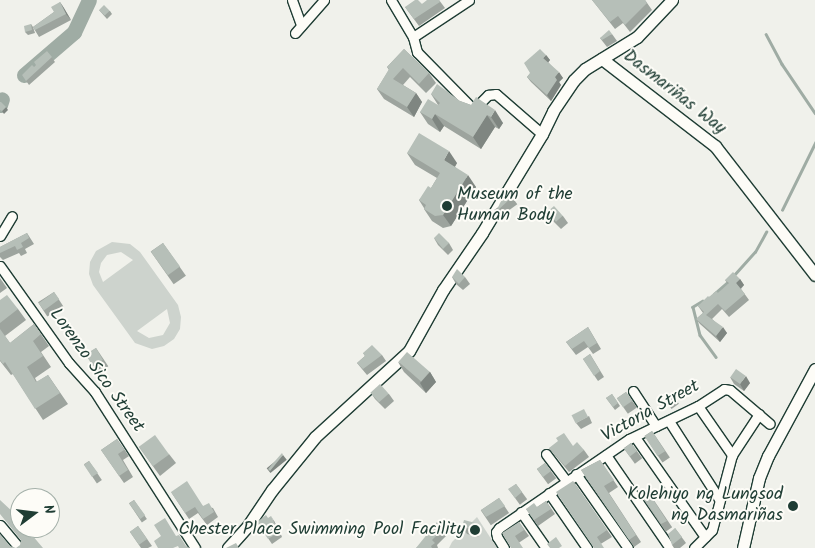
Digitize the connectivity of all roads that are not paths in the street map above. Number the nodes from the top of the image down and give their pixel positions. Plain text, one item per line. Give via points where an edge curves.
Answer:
1 (292, 0) edge
2 (324, 0) edge
3 (391, 0) edge
4 (469, 0) edge
5 (672, 0) edge
6 (301, 25) junction
7 (295, 33) dead end
8 (413, 36) junction
9 (602, 59) junction
10 (542, 134) junction
11 (12, 216) dead end
12 (0, 236) edge
13 (0, 266) edge
14 (815, 275) edge
15 (815, 369) edge
16 (633, 390) dead end
17 (698, 406) junction
18 (758, 414) junction
19 (669, 421) junction
20 (770, 424) dead end
21 (656, 426) junction
22 (636, 437) junction
23 (546, 454) dead end
24 (606, 455) junction
25 (732, 455) junction
26 (576, 474) junction
27 (566, 481) junction
28 (549, 493) junction
29 (719, 499) junction
30 (521, 512) junction
31 (0, 525) edge
32 (705, 537) junction
33 (19, 548) edge
34 (195, 548) edge
35 (228, 548) edge
36 (504, 548) edge
37 (546, 548) edge
38 (587, 548) edge
39 (628, 548) edge
40 (670, 548) edge
41 (694, 548) edge
42 (743, 548) edge

1 - 6 street
2 - 6 street
3 - 8 street
4 - 8 street
5 - 9 street via 637,37
6 - 7 street
8 - 10 street via 417,52 471,107 477,106 488,95 496,94
9 - 10 street via 574,80
9 - 14 street, Dasmariñas Way via 715,146
10 - 35 street via 443,290 409,351 315,437
11 - 12 street
13 - 34 street, Lorenzo Sico Street via 69,362 95,392
15 - 42 street via 759,478
16 - 21 street
17 - 18 street, Victoria Street via 724,389 730,390
17 - 19 street, Victoria Street
17 - 25 street
18 - 20 street, Victoria Street
18 - 25 street
19 - 21 street, Victoria Street
19 - 29 street
21 - 22 street, Victoria Street
22 - 24 street, Victoria Street
22 - 32 street
23 - 27 street
24 - 26 street, Victoria Street
24 - 40 street
25 - 29 street
26 - 27 street, Victoria Street
26 - 39 street
27 - 28 street, Victoria Street
28 - 30 street, Victoria Street
28 - 38 street
29 - 32 street via 712,530
30 - 36 street, Victoria Street via 496,532
30 - 37 street
31 - 33 street
32 - 41 street

